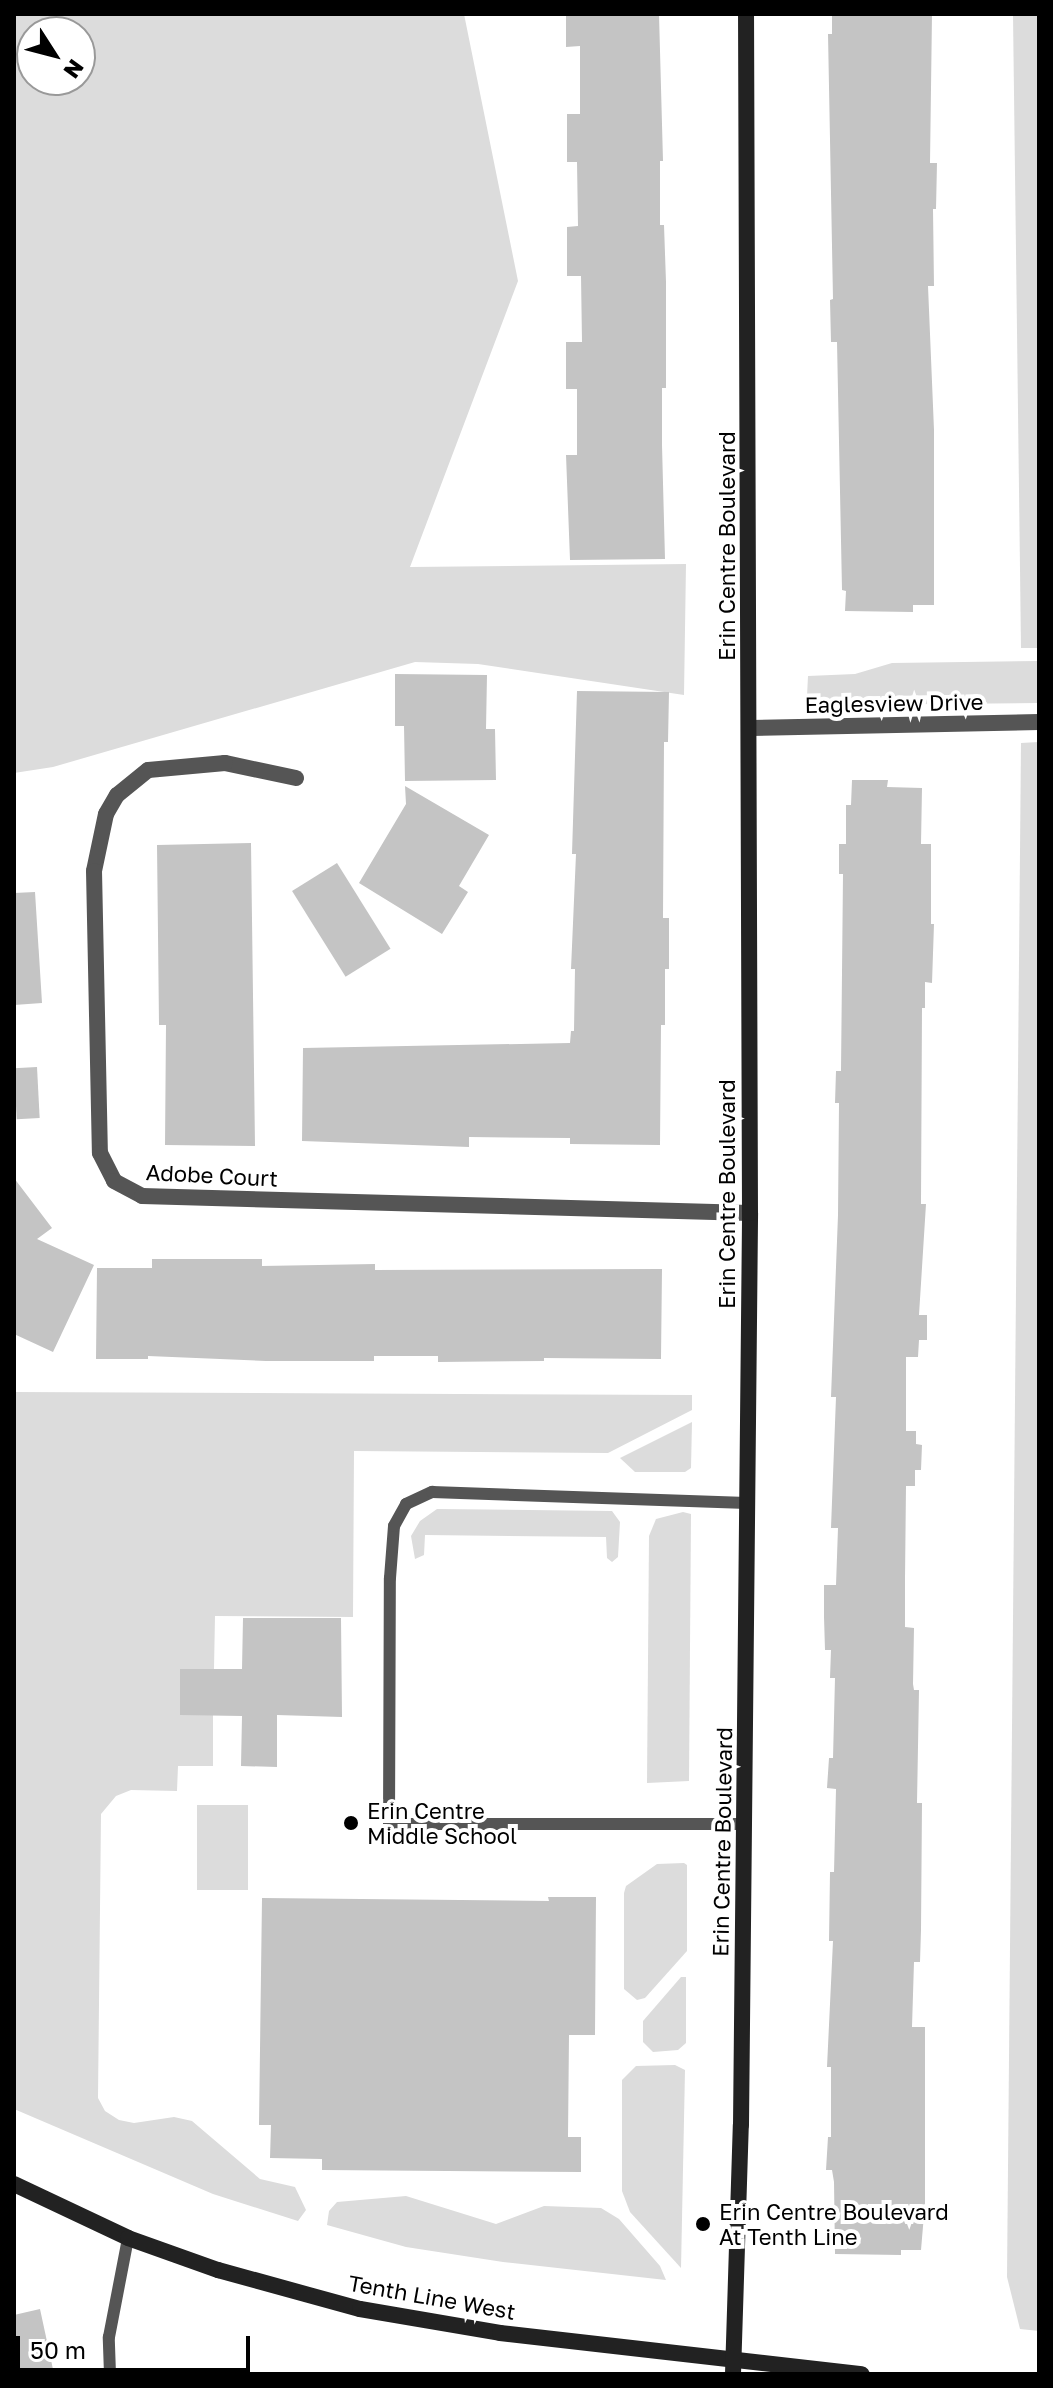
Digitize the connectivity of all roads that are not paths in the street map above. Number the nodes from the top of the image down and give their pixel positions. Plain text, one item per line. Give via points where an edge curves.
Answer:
1 (746, 14) edge
2 (1039, 722) edge
3 (751, 728) junction
4 (296, 778) dead end
5 (750, 1213) junction
6 (747, 1503) junction
7 (744, 1824) junction
8 (14, 2184) edge
9 (128, 2238) junction
10 (733, 2367) edge
11 (110, 2374) edge
12 (862, 2374) edge

1 - 3 street, Erin Centre Boulevard
2 - 3 street, Eaglesview Drive
3 - 5 street, Erin Centre Boulevard
4 - 5 street, Adobe Court via 225,763 148,770 117,795 106,814 94,871 100,1153 114,1181 142,1196
5 - 6 street, Erin Centre Boulevard
6 - 7 street, Erin Centre Boulevard
6 - 7 lane via 432,1492 406,1504 394,1526 390,1578 389,1824
7 - 10 street, Erin Centre Boulevard
8 - 9 street, Tenth Line West
9 - 10 street, Tenth Line West via 218,2270 360,2309
9 - 11 lane via 109,2337
10 - 12 street, Tenth Line West

